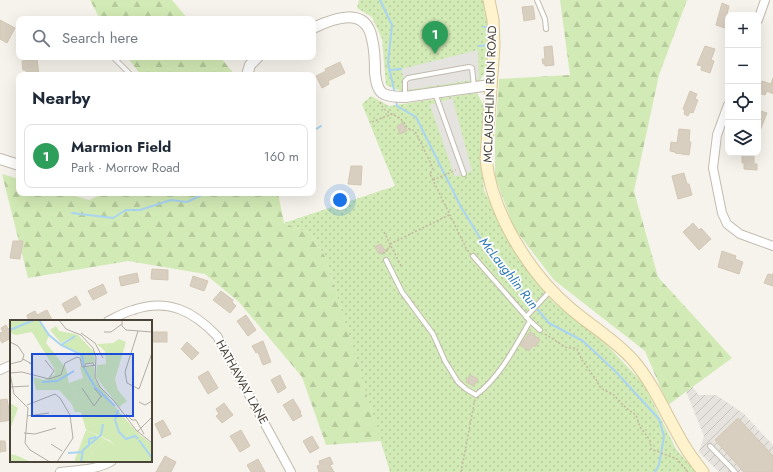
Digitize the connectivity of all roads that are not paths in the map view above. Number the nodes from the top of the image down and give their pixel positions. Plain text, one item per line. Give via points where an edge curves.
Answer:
1 (489, 0) edge
2 (537, 0) edge
3 (765, 0) edge
4 (761, 12) edge
5 (316, 27) edge
6 (546, 29) dead end
7 (116, 60) edge
8 (255, 60) edge
9 (128, 72) edge
10 (248, 72) edge
11 (490, 85) junction
12 (474, 87) junction
13 (435, 93) junction
14 (403, 97) junction
15 (725, 113) edge
16 (0, 159) edge
17 (16, 164) edge
18 (464, 174) dead end
19 (773, 246) edge
20 (473, 256) road end
21 (386, 260) dead end
22 (551, 290) junction
23 (526, 317) junction
24 (110, 320) edge
25 (530, 321) junction
26 (540, 330) road end
27 (10, 365) edge
28 (0, 370) edge
29 (710, 446) dead end
30 (110, 462) edge
31 (60, 472) edge
32 (291, 472) edge
33 (703, 472) edge
34 (735, 472) edge

1 - 11 main road, MCLAUGHLIN RUN ROAD via 494,34
2 - 6 lane via 545,19
3 - 4 street
5 - 14 street via 344,17 363,21 373,40 378,88 386,95
7 - 9 lane
8 - 10 street
11 - 12 street
11 - 22 main road, MCLAUGHLIN RUN ROAD via 486,158 492,191 510,232
12 - 13 street
12 - 14 lane via 472,68 469,67 408,78 405,81
13 - 14 street
13 - 18 lane
15 - 19 street via 717,135 713,168 722,213 727,224 740,234
16 - 17 street
20 - 23 lane
21 - 25 lane via 402,292 433,334 444,361 458,382 476,395 486,388 507,360
22 - 23 lane
22 - 33 main road, MCLAUGHLIN RUN ROAD via 633,360 652,386 688,451
23 - 25 lane
24 - 32 street, HATHAWAY LANE via 132,310 154,305 179,309 206,324 217,336
25 - 26 lane
27 - 28 street
29 - 34 lane
30 - 31 street via 86,470

